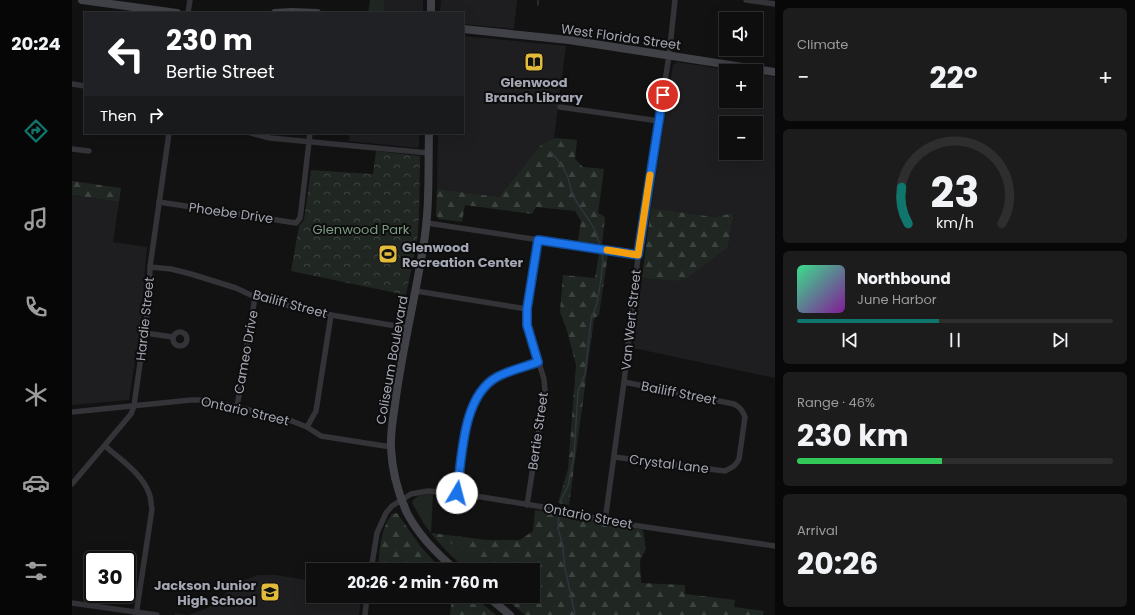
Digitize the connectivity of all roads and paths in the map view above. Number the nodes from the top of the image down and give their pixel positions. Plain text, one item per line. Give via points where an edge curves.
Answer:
1 (82, 0) edge
2 (190, 0) edge
3 (431, 0) edge
4 (676, 0) edge
5 (746, 0) edge
6 (775, 4) edge
7 (170, 12) edge
8 (188, 12) edge
9 (431, 12) edge
10 (464, 29) edge
11 (669, 56) junction
12 (775, 72) edge
13 (72, 84) edge
14 (84, 86) edge
15 (560, 107) dead end
16 (659, 121) junction
17 (169, 134) edge
18 (255, 134) edge
19 (310, 134) edge
20 (429, 134) edge
21 (309, 141) junction
22 (72, 149) edge
23 (89, 151) dead end
24 (429, 153) junction
25 (159, 202) junction
26 (427, 222) junction
27 (538, 240) junction
28 (638, 255) junction
29 (150, 267) junction
30 (416, 291) junction
31 (255, 297) junction
32 (527, 309) junction
33 (331, 315) junction
34 (408, 328) junction
35 (145, 333) junction
36 (173, 337) dead end
37 (538, 362) junction
38 (624, 382) junction
39 (134, 406) junction
40 (237, 407) junction
41 (72, 412) edge
42 (306, 427) junction
43 (105, 446) junction
44 (391, 447) junction
45 (614, 457) junction
46 (725, 471) joint
47 (72, 484) edge
48 (457, 493) junction
49 (402, 500) junction
50 (527, 505) junction
51 (604, 521) junction
52 (775, 546) edge
53 (372, 563) edge
54 (448, 563) edge
55 (72, 603) edge
56 (366, 603) edge
57 (495, 603) edge
58 (136, 613) edge
59 (157, 615) edge
60 (365, 615) edge
61 (510, 615) edge

1 - 7 main road
2 - 8 street
3 - 9 main road
4 - 11 street, Van Wert Street
5 - 6 street
10 - 11 main road, West Florida Street via 569,40
11 - 12 main road, West Florida Street
11 - 16 street, Van Wert Street
13 - 14 street
15 - 16 street
16 - 28 street, Van Wert Street
17 - 25 street, Hardie Street
18 - 21 street via 270,138
19 - 21 street
20 - 24 main road, Coliseum Boulevard
21 - 24 street
21 - 25 street, Phoebe Drive via 300,218 296,223
22 - 23 street
24 - 26 main road, Coliseum Boulevard
25 - 29 street, Hardie Street
26 - 27 street
26 - 30 main road, Coliseum Boulevard
27 - 28 street
27 - 32 street, Bertie Street
28 - 38 street, Van Wert Street
29 - 31 street, Bailiff Street via 191,274 236,288
29 - 35 street, Hardie Street
30 - 32 street
30 - 34 main road, Coliseum Boulevard
31 - 33 street, Bailiff Street
31 - 40 street, Cameo Drive
32 - 37 street, Bertie Street via 527,325
33 - 34 street, Bailiff Street
33 - 42 street via 316,411
34 - 44 main road, Coliseum Boulevard via 398,378
35 - 36 street
35 - 39 street, Hardie Street
37 - 48 street via 497,377 487,384 472,406 467,422
37 - 50 street, Bertie Street via 545,391
38 - 45 street, Van Wert Street
38 - 46 street, Bailiff Street via 734,404 741,409 745,417 739,459 732,468
39 - 40 street, Ontario Street via 191,400
39 - 41 street, Ontario Street
39 - 43 street, Hardie Street via 131,414
40 - 42 street, Ontario Street
42 - 44 street, Ontario Street via 321,436
43 - 47 street, Hardie Street
43 - 58 street via 134,472 150,495 152,509
44 - 49 main road, Coliseum Boulevard via 395,477
45 - 46 street, Crystal Lane
45 - 51 street, Van Wert Street
48 - 49 street, Ontario Street via 428,490 412,494
48 - 50 street, Ontario Street
49 - 53 street, Ontario Street via 392,506 379,526
49 - 54 main road, Coliseum Boulevard via 425,540
50 - 51 street, Ontario Street via 574,512
51 - 52 street, Ontario Street
55 - 58 street
56 - 60 street
57 - 61 main road
58 - 59 street

